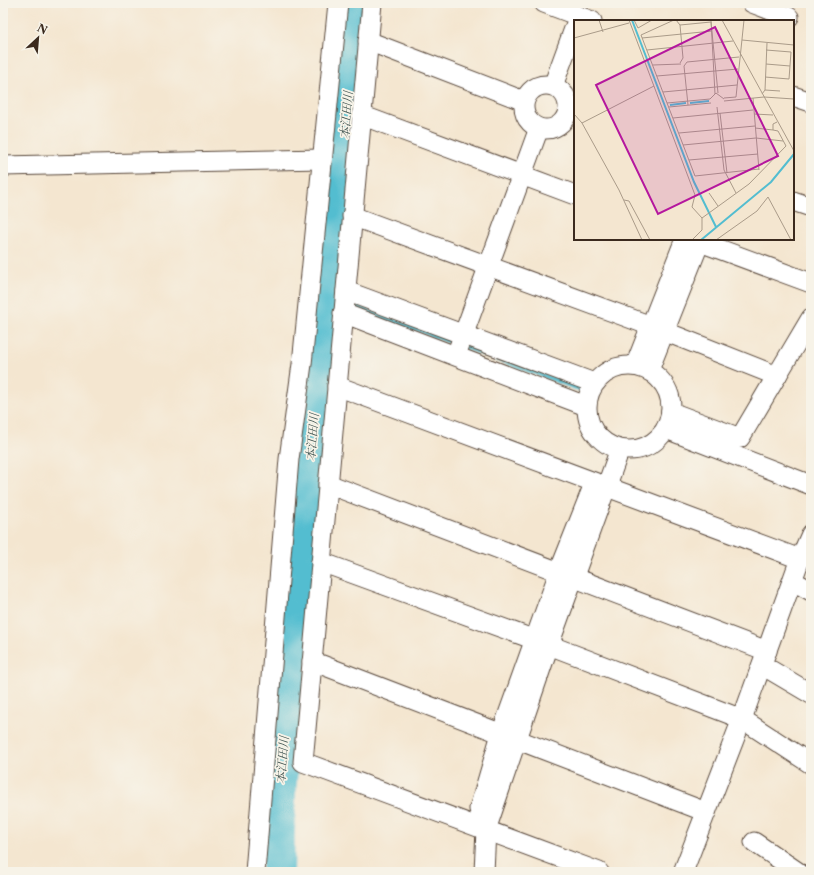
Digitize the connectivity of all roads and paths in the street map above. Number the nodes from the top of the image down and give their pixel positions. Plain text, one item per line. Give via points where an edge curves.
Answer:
1 (338, 3) edge
2 (372, 3) edge
3 (544, 3) edge
4 (752, 3) edge
5 (784, 13) edge
6 (581, 17) edge
7 (574, 34) edge
8 (368, 41) junction
9 (553, 86) junction
10 (794, 96) edge
11 (524, 101) junction
12 (811, 102) edge
13 (361, 115) junction
14 (571, 117) edge
15 (539, 128) junction
16 (322, 159) junction
17 (3, 166) edge
18 (522, 175) junction
19 (574, 195) edge
20 (794, 201) edge
21 (811, 208) edge
22 (352, 216) junction
23 (694, 240) edge
24 (488, 266) junction
25 (811, 283) edge
26 (346, 291) junction
27 (344, 313) junction
28 (811, 318) edge
29 (658, 329) junction
30 (459, 345) junction
31 (642, 368) junction
32 (777, 376) junction
33 (594, 383) junction
34 (337, 386) junction
35 (586, 406) junction
36 (669, 420) junction
37 (614, 447) junction
38 (328, 484) junction
39 (600, 484) junction
40 (811, 485) edge
41 (811, 534) edge
42 (800, 559) junction
43 (321, 562) junction
44 (566, 575) junction
45 (792, 581) junction
46 (811, 591) edge
47 (542, 643) junction
48 (765, 658) junction
49 (312, 661) junction
50 (811, 694) edge
51 (742, 719) junction
52 (509, 737) junction
53 (811, 764) edge
54 (706, 812) junction
55 (486, 830) junction
56 (754, 842) dead end
57 (254, 872) edge
58 (484, 872) edge
59 (599, 872) edge
60 (682, 872) edge
61 (798, 872) edge

1 - 16 street
2 - 8 street
3 - 6 street
4 - 5 street
7 - 9 street
8 - 11 street
8 - 13 street
9 - 11 street via 532,89
9 - 14 street via 563,92
10 - 12 street
11 - 15 street via 524,114 532,125
13 - 18 street
13 - 22 street
14 - 15 street via 552,129
15 - 18 street
16 - 17 street
16 - 57 street via 302,364 289,459
18 - 19 street
18 - 24 street
20 - 21 street
22 - 24 street
22 - 26 street
23 - 25 street
23 - 29 street
24 - 29 street
24 - 30 street
26 - 27 street
26 - 30 street
27 - 30 street
27 - 34 street
28 - 32 street
29 - 31 street
29 - 32 street
30 - 33 street
30 - 35 street
31 - 33 street via 623,366 612,369
31 - 36 street via 659,378 667,388 671,400
32 - 36 street via 740,438
33 - 35 street
34 - 38 street
34 - 39 street
35 - 37 street via 592,428 599,438
36 - 37 street via 657,440 646,447 633,450
36 - 40 street
37 - 39 street
38 - 43 street
38 - 44 street
39 - 42 street
39 - 44 street
41 - 42 street
42 - 45 street
43 - 47 street
43 - 49 street
44 - 47 street
44 - 48 street
45 - 46 street
45 - 48 street
47 - 51 street
47 - 52 street
48 - 50 street
48 - 51 street
49 - 52 street
49 - 55 street via 303,762
51 - 53 street
51 - 54 street
52 - 54 street
52 - 55 street via 479,809
54 - 60 street
55 - 58 street
55 - 59 street
56 - 61 street

